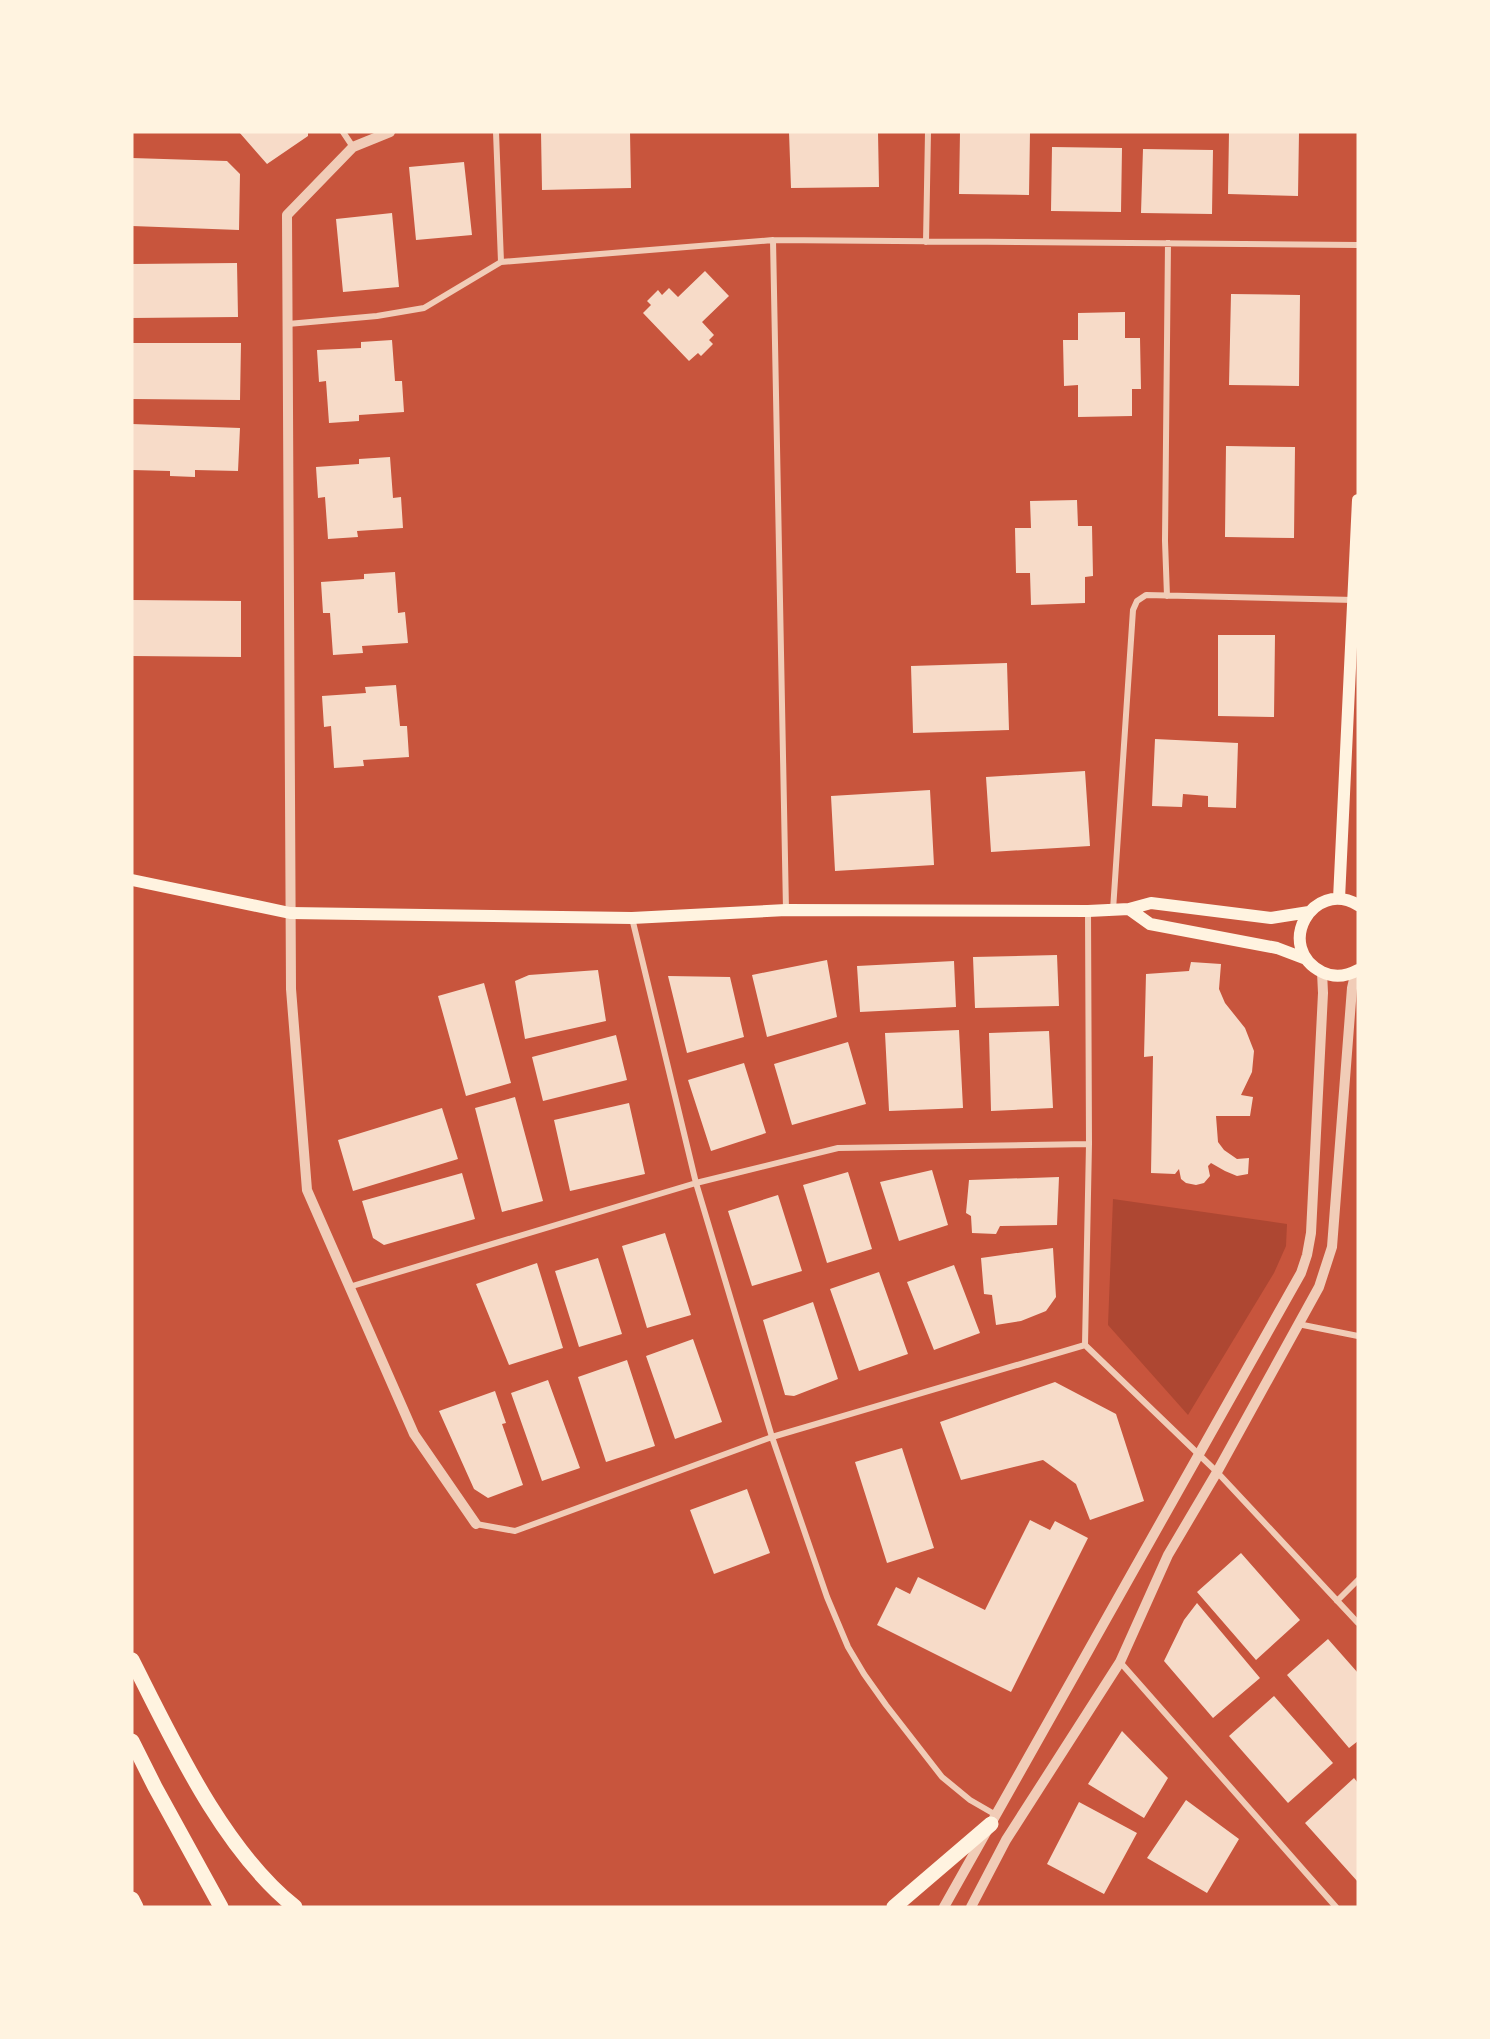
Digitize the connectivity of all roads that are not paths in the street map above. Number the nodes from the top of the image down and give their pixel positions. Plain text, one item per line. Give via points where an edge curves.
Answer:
1 (343, 132) edge
2 (390, 132) edge
3 (496, 132) edge
4 (928, 132) edge
5 (353, 147) junction
6 (773, 240) junction
7 (926, 242) junction
8 (1168, 243) junction
9 (1358, 245) edge
10 (501, 261) junction
11 (288, 324) junction
12 (1358, 500) edge
13 (1167, 596) junction
14 (1354, 600) junction
15 (132, 880) edge
16 (1339, 899) junction
17 (1358, 905) edge
18 (1129, 909) junction
19 (786, 910) junction
20 (1088, 911) junction
21 (1113, 911) junction
22 (1309, 912) junction
23 (290, 913) junction
24 (632, 918) junction
25 (1306, 959) junction
26 (1357, 971) edge
27 (1322, 972) junction
28 (1089, 1144) junction
29 (696, 1183) junction
30 (350, 1287) junction
31 (1298, 1324) junction
32 (1358, 1336) edge
33 (1084, 1345) junction
34 (772, 1437) junction
35 (1198, 1455) junction
36 (1217, 1472) junction
37 (476, 1524) joint
38 (1358, 1580) edge
39 (1337, 1600) junction
40 (1358, 1623) edge
41 (132, 1660) edge
42 (1120, 1662) junction
43 (132, 1741) edge
44 (994, 1819) junction
45 (132, 1899) edge
46 (136, 1907) edge
47 (221, 1907) edge
48 (295, 1907) edge
49 (894, 1907) edge
50 (944, 1907) edge
51 (970, 1907) edge
52 (1336, 1907) edge

1 - 5 street
2 - 5 street
3 - 10 street
4 - 7 street
5 - 11 street via 287,215
6 - 7 street
6 - 10 street
6 - 19 street
7 - 8 street
8 - 9 street
8 - 13 street
10 - 11 street via 424,308
11 - 23 street
12 - 14 main road
13 - 14 street
13 - 21 street via 1146,595 1133,610
14 - 16 main road
15 - 23 main road
16 - 17 main road
16 - 22 main road via 1319,904
18 - 21 main road
18 - 22 main road via 1151,903 1271,918
18 - 25 main road via 1150,924 1277,948
19 - 20 main road
19 - 24 main road
20 - 21 main road
20 - 28 street
22 - 25 main road via 1299,935
23 - 24 main road
23 - 30 street via 291,989 307,1190
24 - 29 street
25 - 27 main road
26 - 27 main road via 1338,976
26 - 31 street via 1351,1000 1332,1247 1319,1287
27 - 35 street via 1313,1199 1307,1255
28 - 29 street via 838,1148
28 - 33 street
29 - 30 street
29 - 34 street
30 - 37 street via 414,1434
31 - 32 street
31 - 36 street
33 - 34 street
33 - 35 street
34 - 37 street via 515,1531
34 - 44 street via 848,1647 886,1705 942,1777
35 - 36 street
35 - 44 street
36 - 39 street
36 - 42 street via 1168,1555
38 - 39 street
39 - 40 street
41 - 48 highway via 211,1806 250,1862
42 - 51 street via 1006,1840
42 - 52 street
43 - 47 highway
44 - 49 highway
44 - 50 street
45 - 46 highway

